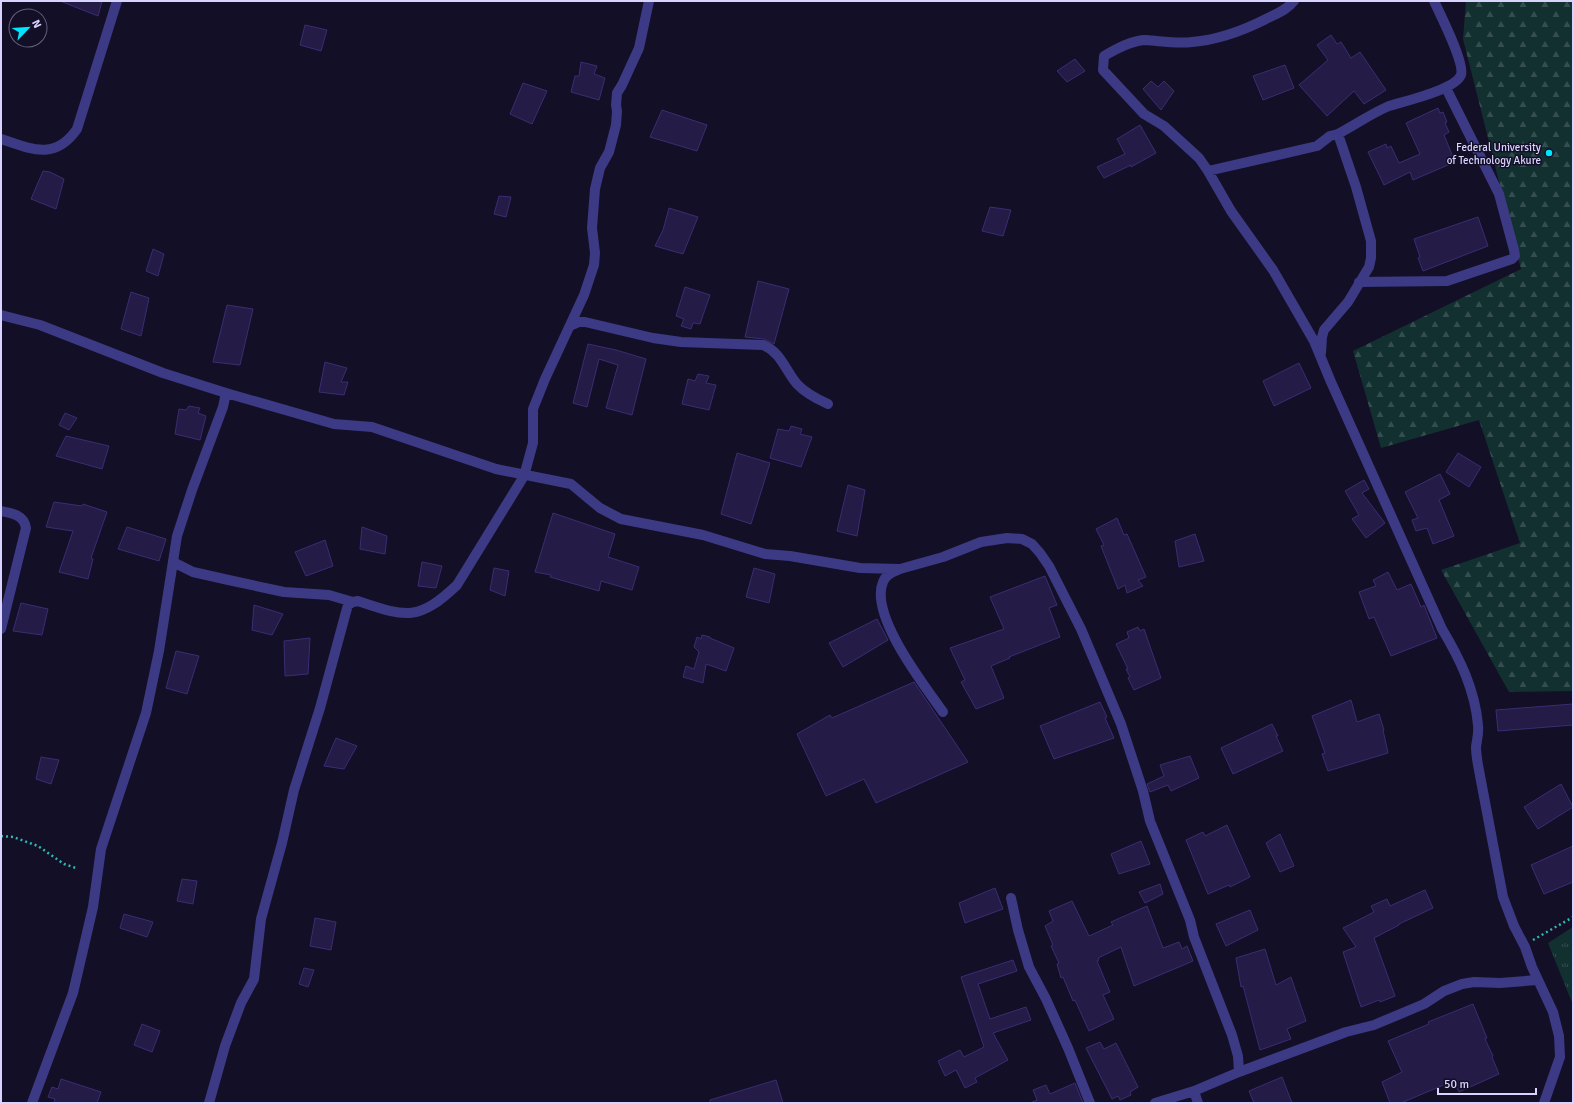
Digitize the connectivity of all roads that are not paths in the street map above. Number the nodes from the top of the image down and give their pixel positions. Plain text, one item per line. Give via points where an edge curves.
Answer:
1 (117, 1) edge
2 (649, 1) edge
3 (1294, 1) edge
4 (1434, 1) edge
5 (1446, 88) junction
6 (1338, 134) junction
7 (1, 139) edge
8 (1208, 171) junction
9 (1359, 282) junction
10 (1, 315) edge
11 (570, 326) junction
12 (1321, 358) junction
13 (226, 393) junction
14 (828, 404) dead end
15 (524, 476) junction
16 (1, 511) edge
17 (173, 562) junction
18 (900, 568) junction
19 (353, 602) junction
20 (1, 629) edge
21 (943, 712) dead end
22 (1011, 898) dead end
23 (1538, 980) junction
24 (1239, 1072) junction
25 (1194, 1091) junction
26 (32, 1103) edge
27 (209, 1103) edge
28 (1090, 1103) edge
29 (1155, 1103) edge
30 (1198, 1103) edge
31 (1544, 1103) edge

1 - 7 street via 77,129 71,138 56,147 40,151
2 - 11 street via 639,48 617,93 616,125 595,189 592,228 594,265
3 - 8 street via 1289,8 1257,24 1217,38 1191,42 1144,40 1116,49 1104,56 1103,70 1144,114 1164,126 1199,158
4 - 5 street via 1461,63 1461,74
5 - 6 street via 1389,107
5 - 9 street via 1499,194 1515,256 1447,281
6 - 8 street via 1330,136 1316,146
6 - 9 street via 1371,241 1369,267
8 - 12 street via 1231,211 1273,270
9 - 12 street via 1348,302 1324,330 1320,346
10 - 13 street via 40,325
11 - 14 street via 585,322 681,342 770,348 779,356 798,386
11 - 15 street via 532,409 533,443
12 - 23 street via 1442,629 1467,678 1479,727 1476,748 1478,765 1503,897
13 - 15 street via 334,424 372,427
13 - 17 street via 176,536
15 - 18 street via 571,484 600,508 621,519 703,535 765,554 860,568
15 - 19 street via 457,585 442,599 421,612 408,614 391,612 358,601
16 - 20 street via 22,518 26,528
17 - 19 street via 193,572 233,581 284,592 329,595
17 - 26 street via 146,713 101,849 93,907 73,993
18 - 21 street via 883,581 880,595 882,607 908,663
18 - 24 street via 942,557 982,542 1008,538 1022,539 1032,544 1049,566 1080,629 1121,724 1150,821 1232,1035
19 - 27 street via 348,605 330,675 294,790 261,919 254,979 241,1003 225,1046
22 - 28 street via 1029,967 1068,1048
23 - 24 street via 1462,984 1444,991 1424,1004 1374,1025 1346,1032
23 - 31 street via 1553,1012 1560,1043 1560,1057
24 - 25 street
25 - 29 street
25 - 30 street

